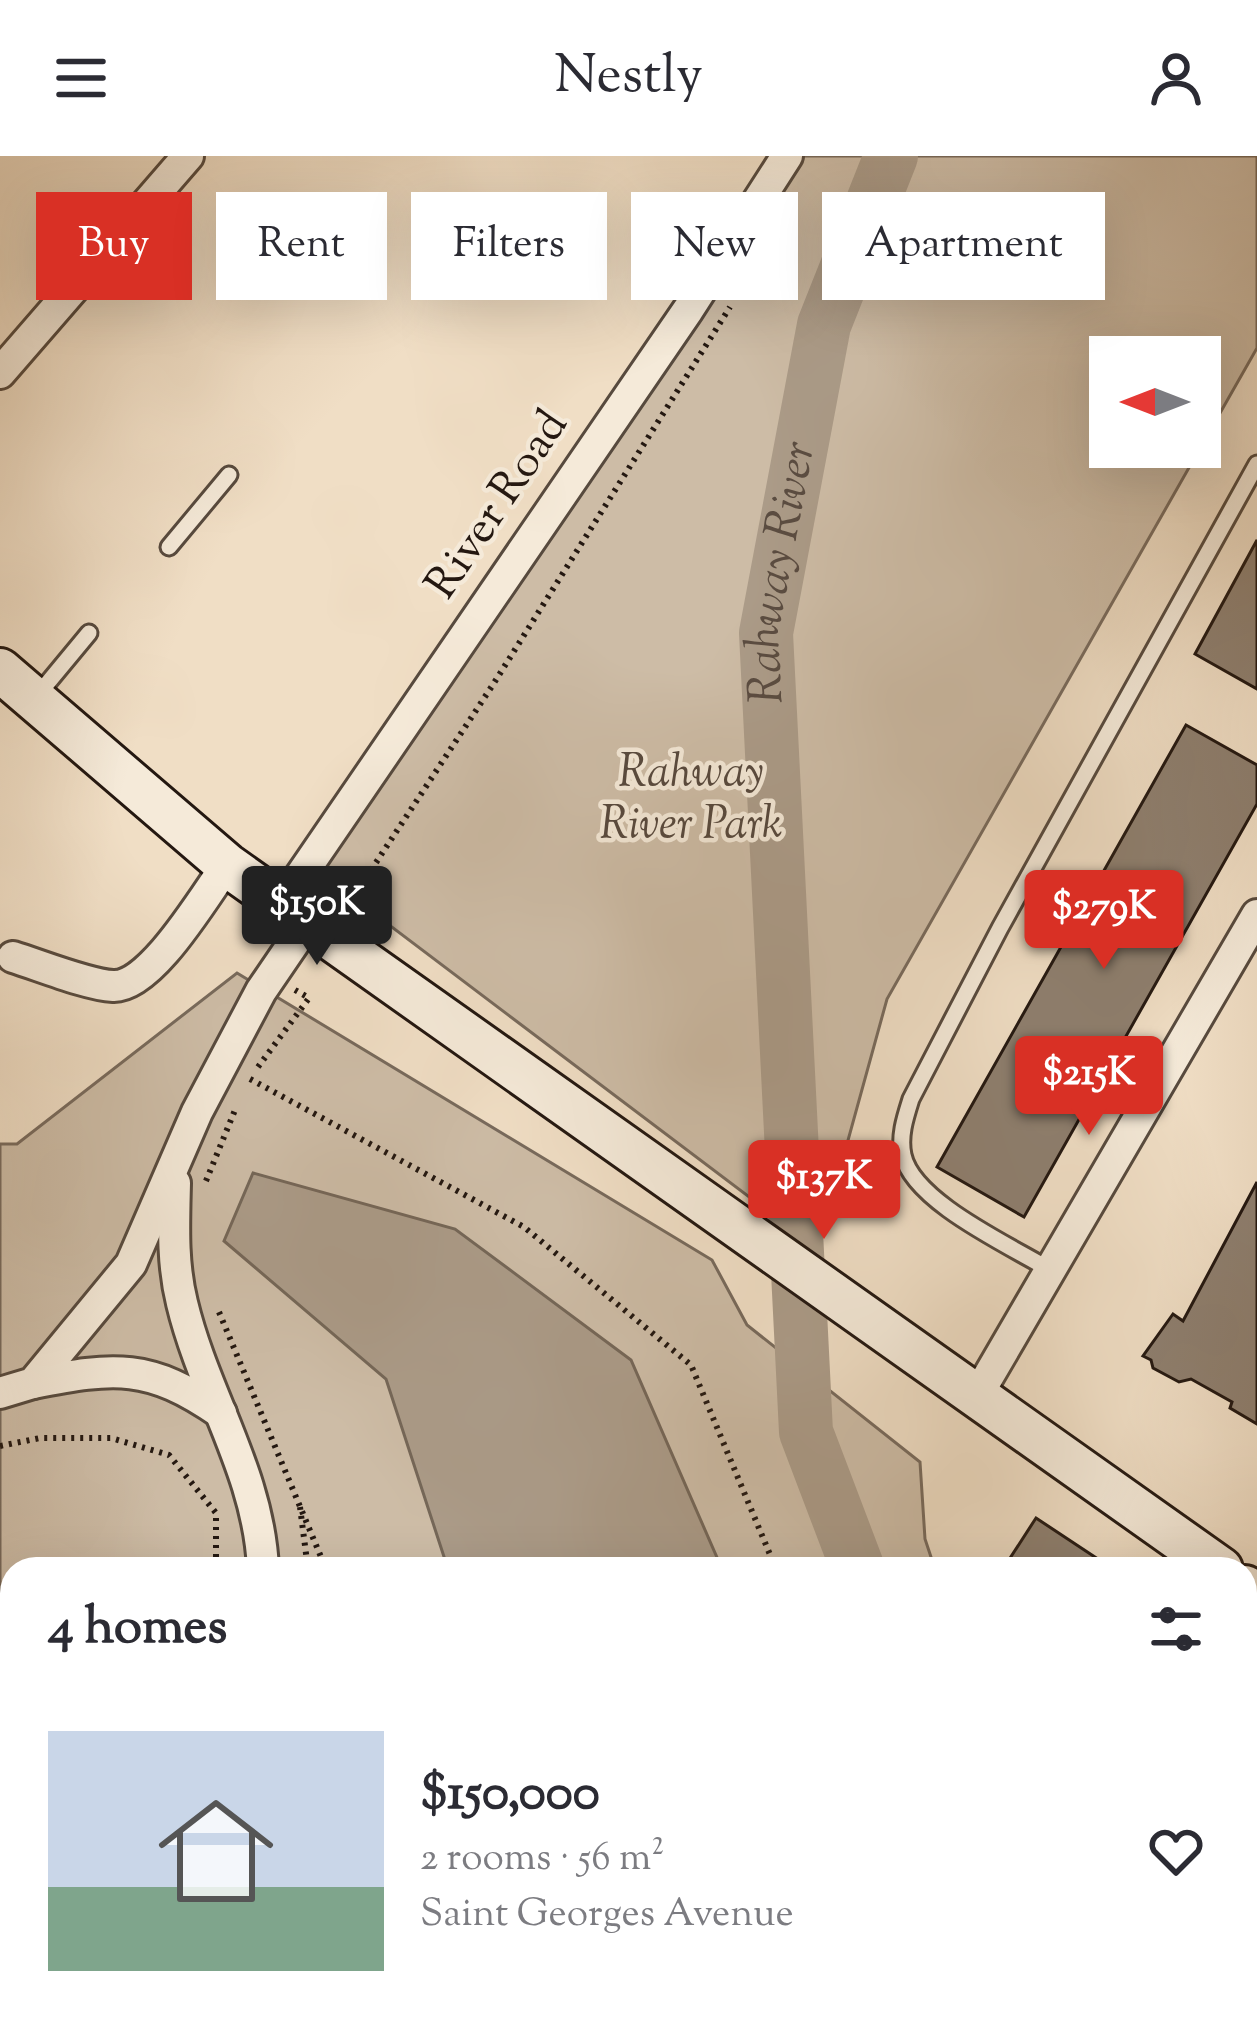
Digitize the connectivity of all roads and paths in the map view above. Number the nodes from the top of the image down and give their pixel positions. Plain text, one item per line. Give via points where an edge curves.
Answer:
1 (188, 156) edge
2 (788, 156) edge
3 (729, 307) dead end
4 (0, 373) edge
5 (1257, 464) edge
6 (229, 475) dead end
7 (169, 547) dead end
8 (89, 634) dead end
9 (0, 670) edge
10 (34, 699) junction
11 (226, 865) junction
12 (350, 896) dead end
13 (295, 913) junction
14 (1257, 916) edge
15 (13, 957) dead end
16 (272, 975) junction
17 (240, 1100) dead end
18 (175, 1171) junction
19 (203, 1189) dead end
20 (1050, 1270) junction
21 (218, 1311) dead end
22 (33, 1383) junction
23 (0, 1393) edge
24 (978, 1394) junction
25 (221, 1413) junction
26 (0, 1447) edge
27 (298, 1496) junction
28 (216, 1557) edge
29 (262, 1557) edge
30 (306, 1557) edge
31 (321, 1557) edge
32 (771, 1557) edge
33 (1204, 1557) edge

1 - 4 street
2 - 13 street, River Road
3 - 12 path
5 - 20 lane via 1000,928 902,1127 902,1153 920,1185
6 - 7 lane
8 - 10 lane
9 - 10 main road
10 - 11 main road
11 - 13 main road
11 - 15 street via 136,981 114,987
13 - 16 street, River Road
13 - 24 main road
14 - 20 street
16 - 18 street, River Road via 197,1112
16 - 32 path via 309,998 250,1079 524,1227 691,1365
17 - 19 path
18 - 22 street via 131,1264
18 - 25 street via 178,1285
20 - 24 street
21 - 27 path
22 - 23 street
22 - 25 street via 100,1370 139,1373
24 - 33 main road
25 - 29 street via 245,1471
26 - 28 path via 111,1438 169,1455 216,1513
27 - 30 path
27 - 31 path

